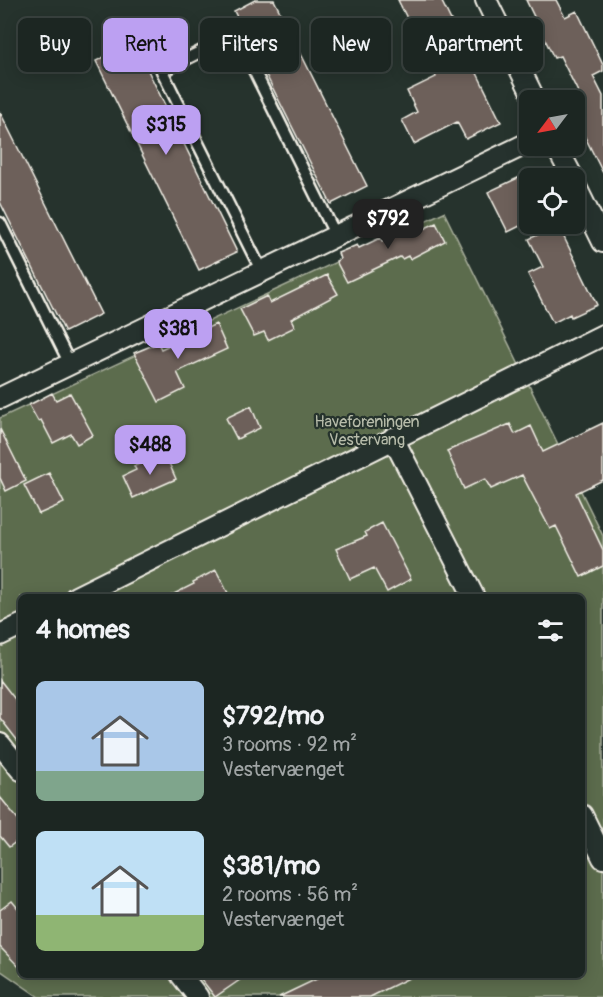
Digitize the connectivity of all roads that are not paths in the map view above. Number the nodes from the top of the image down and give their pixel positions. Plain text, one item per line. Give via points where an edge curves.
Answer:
1 (486, 0) edge
2 (530, 90) edge
3 (519, 147) edge
4 (585, 203) edge
5 (0, 223) edge
6 (336, 236) junction
7 (603, 240) edge
8 (262, 272) junction
9 (603, 334) edge
10 (70, 364) junction
11 (0, 398) edge
12 (393, 438) junction
13 (82, 594) edge
14 (472, 594) edge
15 (18, 626) edge
16 (0, 635) edge
17 (0, 744) edge
18 (18, 766) edge
19 (585, 821) edge
20 (603, 858) edge
21 (183, 978) edge
22 (198, 997) edge

1 - 2 street
3 - 6 street
4 - 7 street
5 - 10 lane
6 - 8 street
6 - 8 lane via 236,34 162,71
8 - 10 street
9 - 12 street
10 - 11 street
12 - 13 street
12 - 14 street
15 - 16 street
17 - 18 street
19 - 20 street
21 - 22 street

